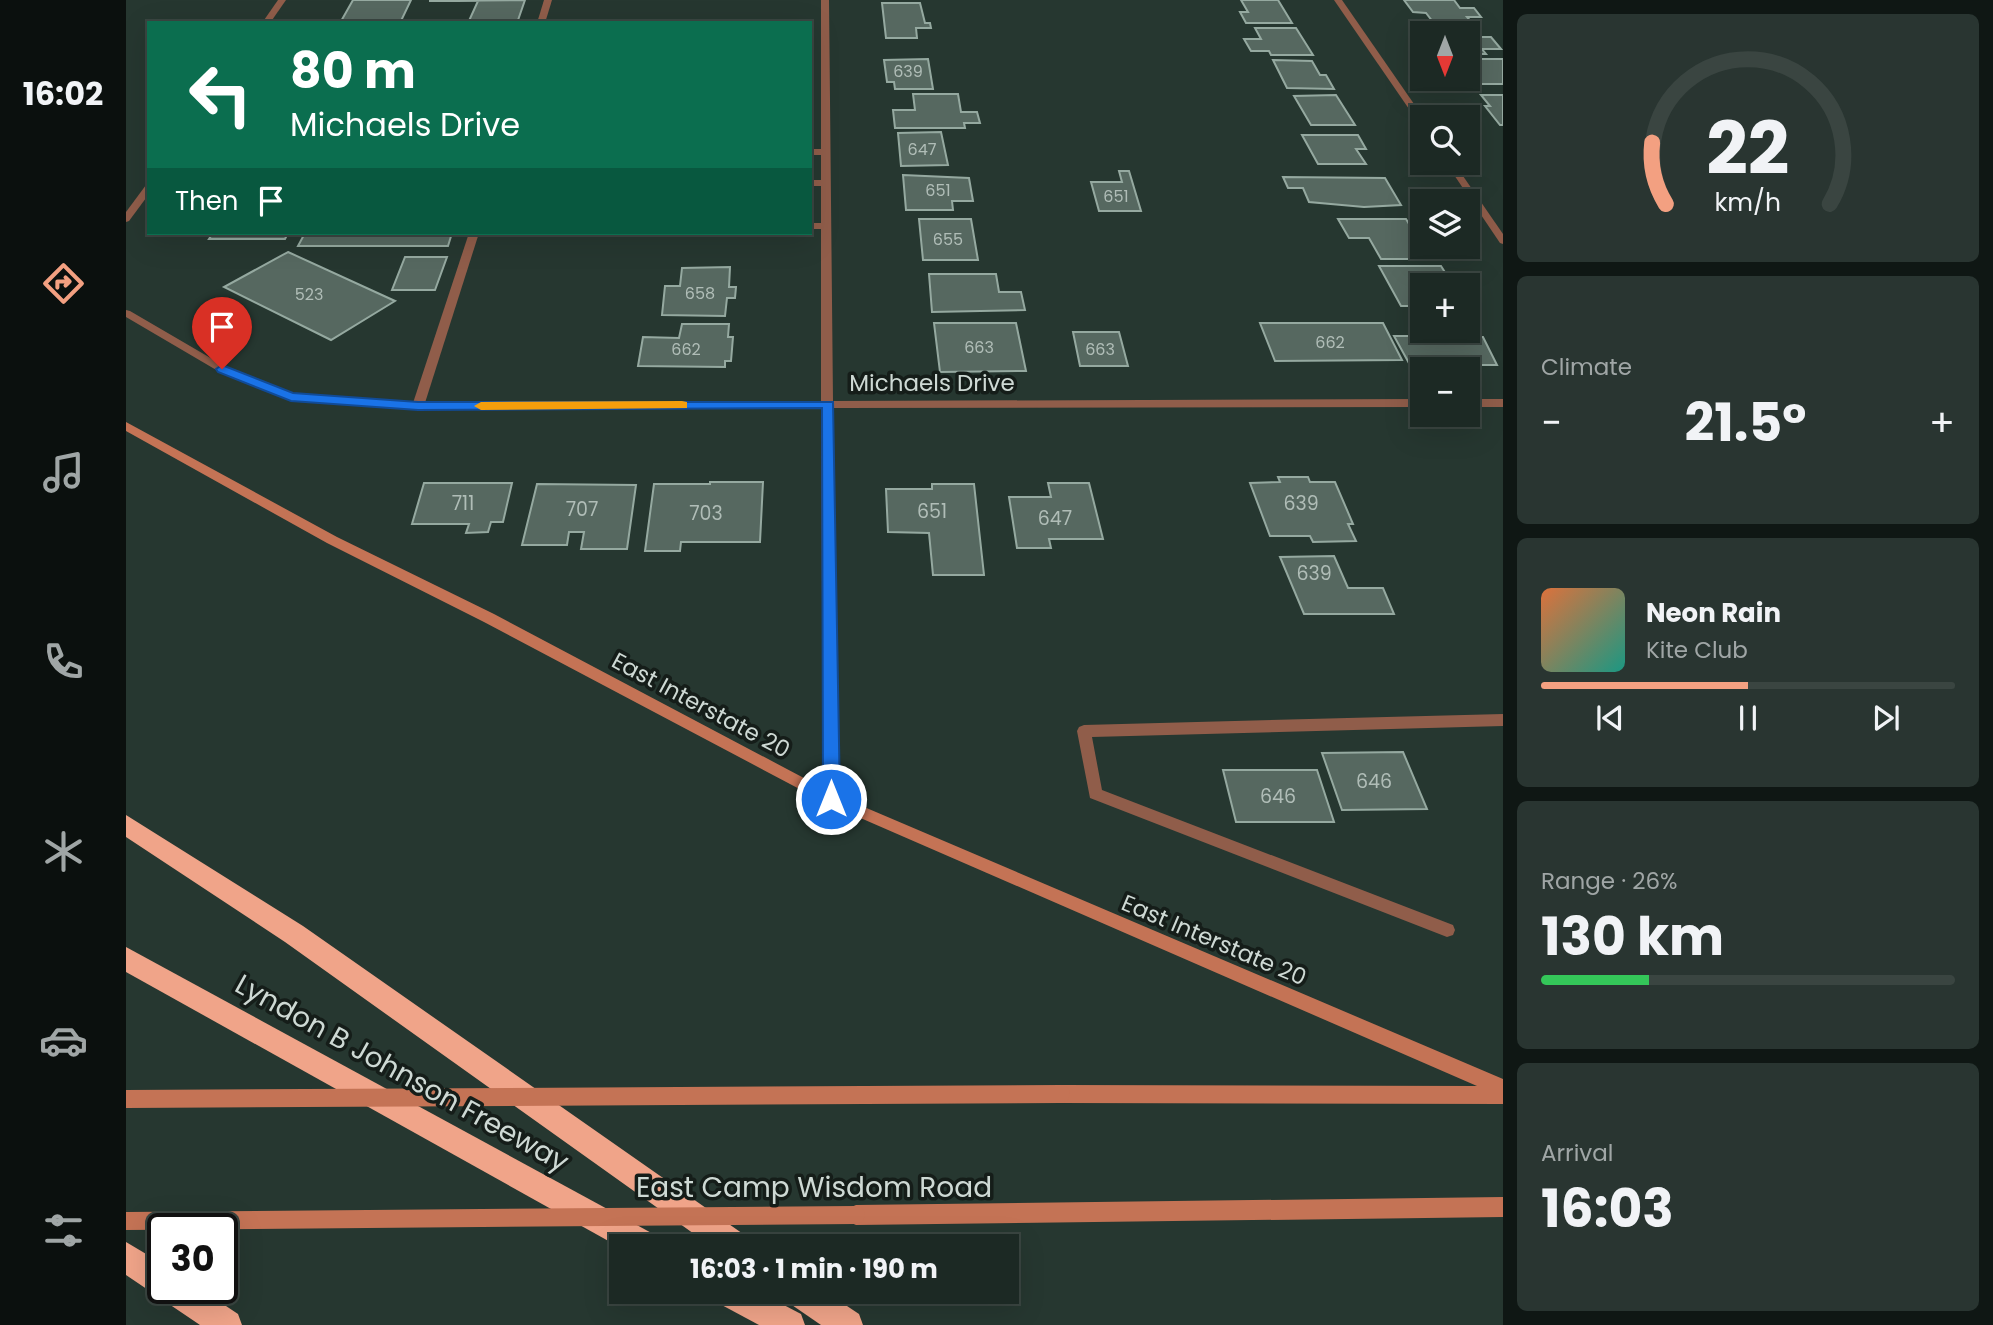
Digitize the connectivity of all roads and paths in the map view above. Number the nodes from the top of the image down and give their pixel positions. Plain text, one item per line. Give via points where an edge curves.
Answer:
1 (282, 0) edge
2 (548, 0) edge
3 (825, 0) edge
4 (1338, 0) edge
5 (267, 21) edge
6 (542, 21) edge
7 (1411, 105) edge
8 (812, 152) edge
9 (824, 152) junction
10 (1458, 175) edge
11 (812, 183) edge
12 (824, 183) junction
13 (147, 190) edge
14 (126, 219) edge
15 (812, 226) edge
16 (824, 226) junction
17 (473, 235) edge
18 (1503, 240) edge
19 (126, 313) edge
20 (1410, 403) edge
21 (1480, 403) edge
22 (1503, 403) edge
23 (829, 404) junction
24 (418, 406) junction
25 (126, 426) edge
26 (1503, 720) edge
27 (831, 799) junction
28 (126, 825) edge
29 (1447, 930) dead end
30 (126, 959) edge
31 (1503, 1088) edge
32 (1503, 1095) edge
33 (126, 1099) edge
34 (1503, 1207) edge
35 (126, 1221) edge
36 (625, 1234) edge
37 (719, 1234) edge
38 (126, 1257) edge
39 (147, 1271) edge
40 (196, 1304) edge
41 (751, 1304) edge
42 (817, 1304) edge
43 (227, 1325) edge
44 (790, 1325) edge
45 (848, 1325) edge

1 - 5 street
2 - 6 street
3 - 9 street
4 - 7 street
8 - 9 street
9 - 12 street
10 - 18 street
11 - 12 street
12 - 16 street
13 - 14 street
15 - 16 street
16 - 23 street
17 - 24 street
19 - 24 street, Michaels Drive via 222,369 291,397
20 - 23 street, Michaels Drive
21 - 22 street
23 - 24 street, Michaels Drive
23 - 27 street
25 - 27 main road, East Interstate 20 via 332,540
26 - 29 street via 1084,731 1095,794
27 - 31 main road, East Interstate 20
28 - 37 highway via 293,934
30 - 36 highway, Lyndon B Johnson Freeway
32 - 33 main road, bridge
34 - 35 main road, East Camp Wisdom Road, bridge
38 - 39 highway
40 - 43 highway
41 - 44 highway
42 - 45 highway

